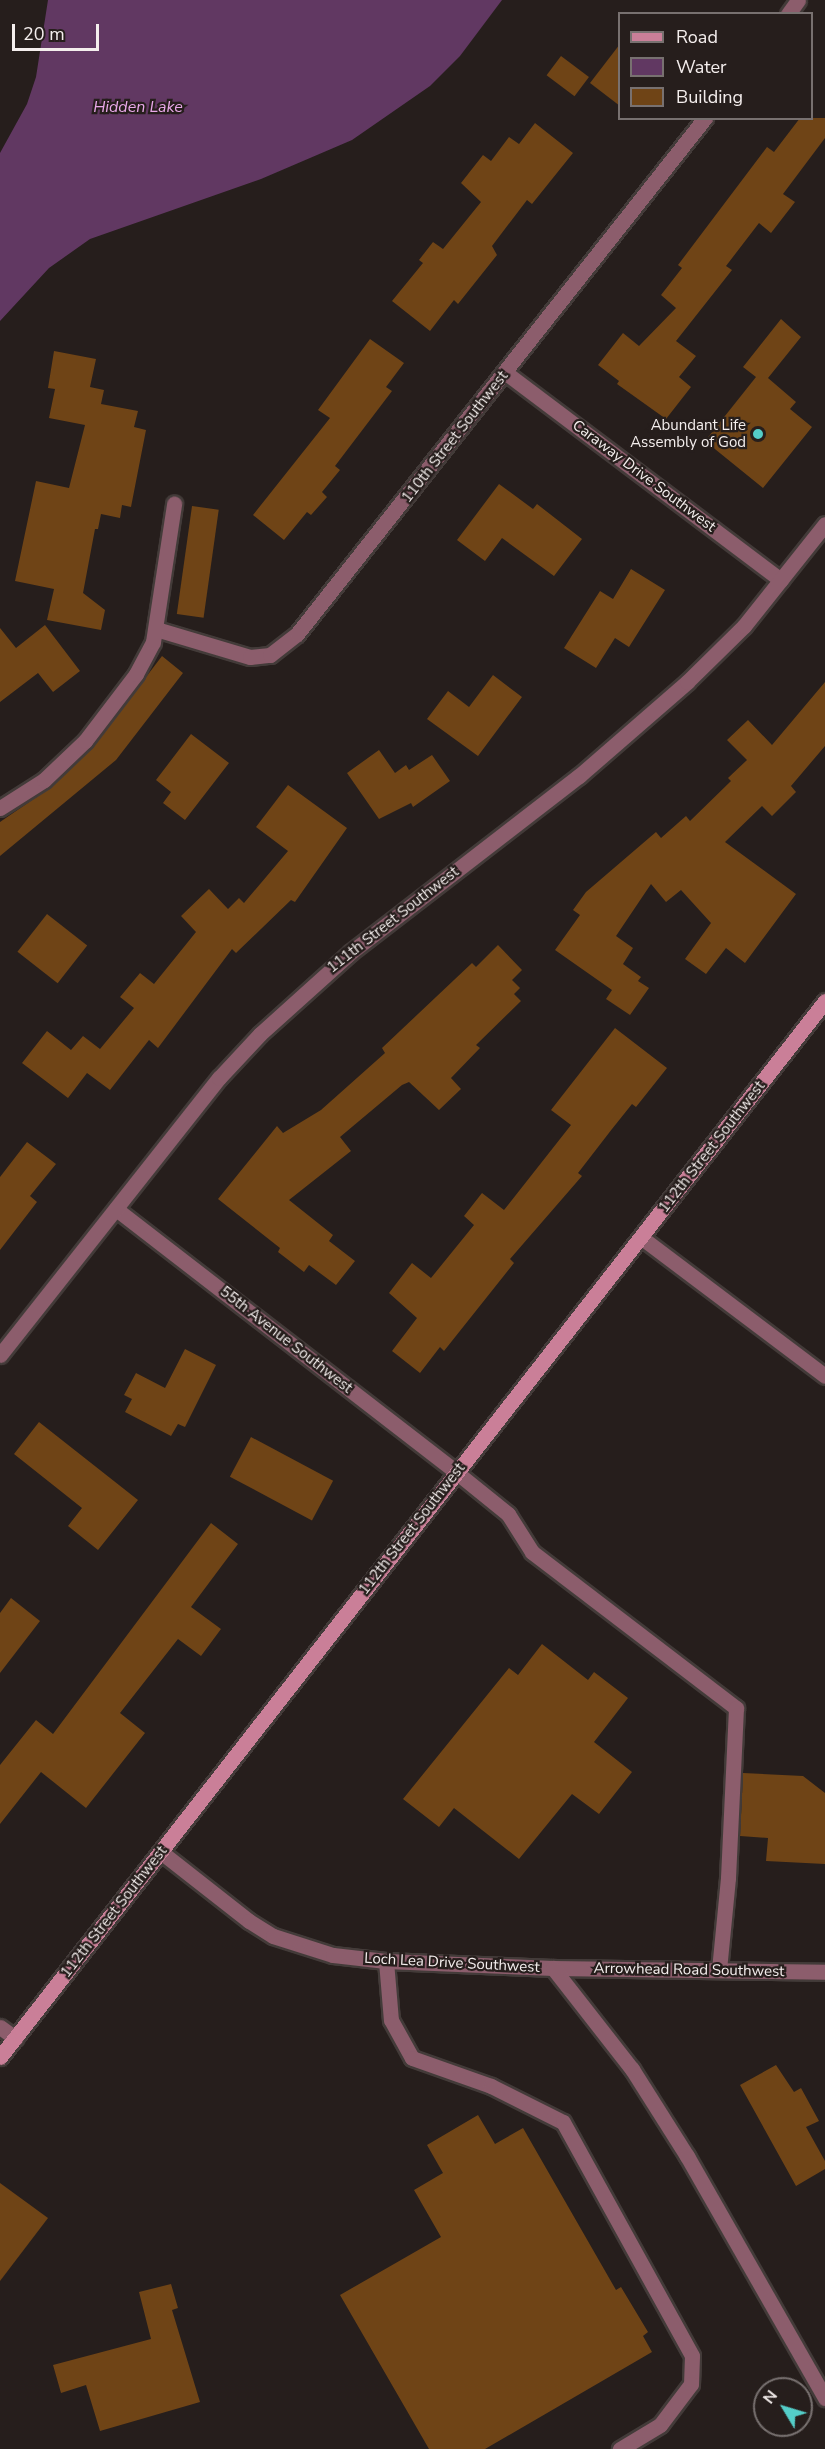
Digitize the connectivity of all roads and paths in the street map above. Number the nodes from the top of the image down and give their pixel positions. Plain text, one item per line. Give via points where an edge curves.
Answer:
1 (703, 120) edge
2 (506, 373) junction
3 (174, 504) dead end
4 (825, 524) edge
5 (781, 580) junction
6 (156, 629) junction
7 (0, 808) edge
8 (825, 1001) edge
9 (116, 1209) junction
10 (642, 1238) junction
11 (1, 1351) edge
12 (825, 1376) edge
13 (456, 1472) junction
14 (161, 1852) junction
15 (386, 1961) junction
16 (553, 1968) junction
17 (719, 1970) junction
18 (825, 1972) edge
19 (0, 2027) edge
20 (15, 2038) junction
21 (0, 2057) edge
22 (825, 2398) edge
23 (620, 2449) edge

1 - 2 street, 110th Street Southwest
2 - 5 street, Caraway Drive Southwest
2 - 6 street, 110th Street Southwest via 312,620 278,650 260,656 241,656
3 - 6 street
4 - 5 street, 111th Street Southwest
5 - 9 street, 111th Street Southwest via 744,626 687,682 579,776 295,999 219,1078
6 - 7 street via 136,674 85,741 44,780
8 - 10 street, 112th Street Southwest
9 - 11 street, 111th Street Southwest
9 - 13 street, 55th Avenue Southwest
10 - 12 street
10 - 13 street, 112th Street Southwest
13 - 14 street, 112th Street Southwest
13 - 17 street, 55th Avenue Southwest via 508,1514 531,1552 736,1708 728,1878
14 - 15 street, Loch Lea Drive Southwest via 273,1936 333,1955
14 - 20 street, 112th Street Southwest
15 - 16 street, Loch Lea Drive Southwest
15 - 23 street via 391,2020 412,2058 491,2086 563,2122 692,2356 691,2384 660,2425
16 - 17 street, Arrowhead Road Southwest
16 - 22 street, Loch Lea Drive Southwest via 644,2088
17 - 18 street, Arrowhead Road Southwest
19 - 20 street
20 - 21 street, 112th Street Southwest

